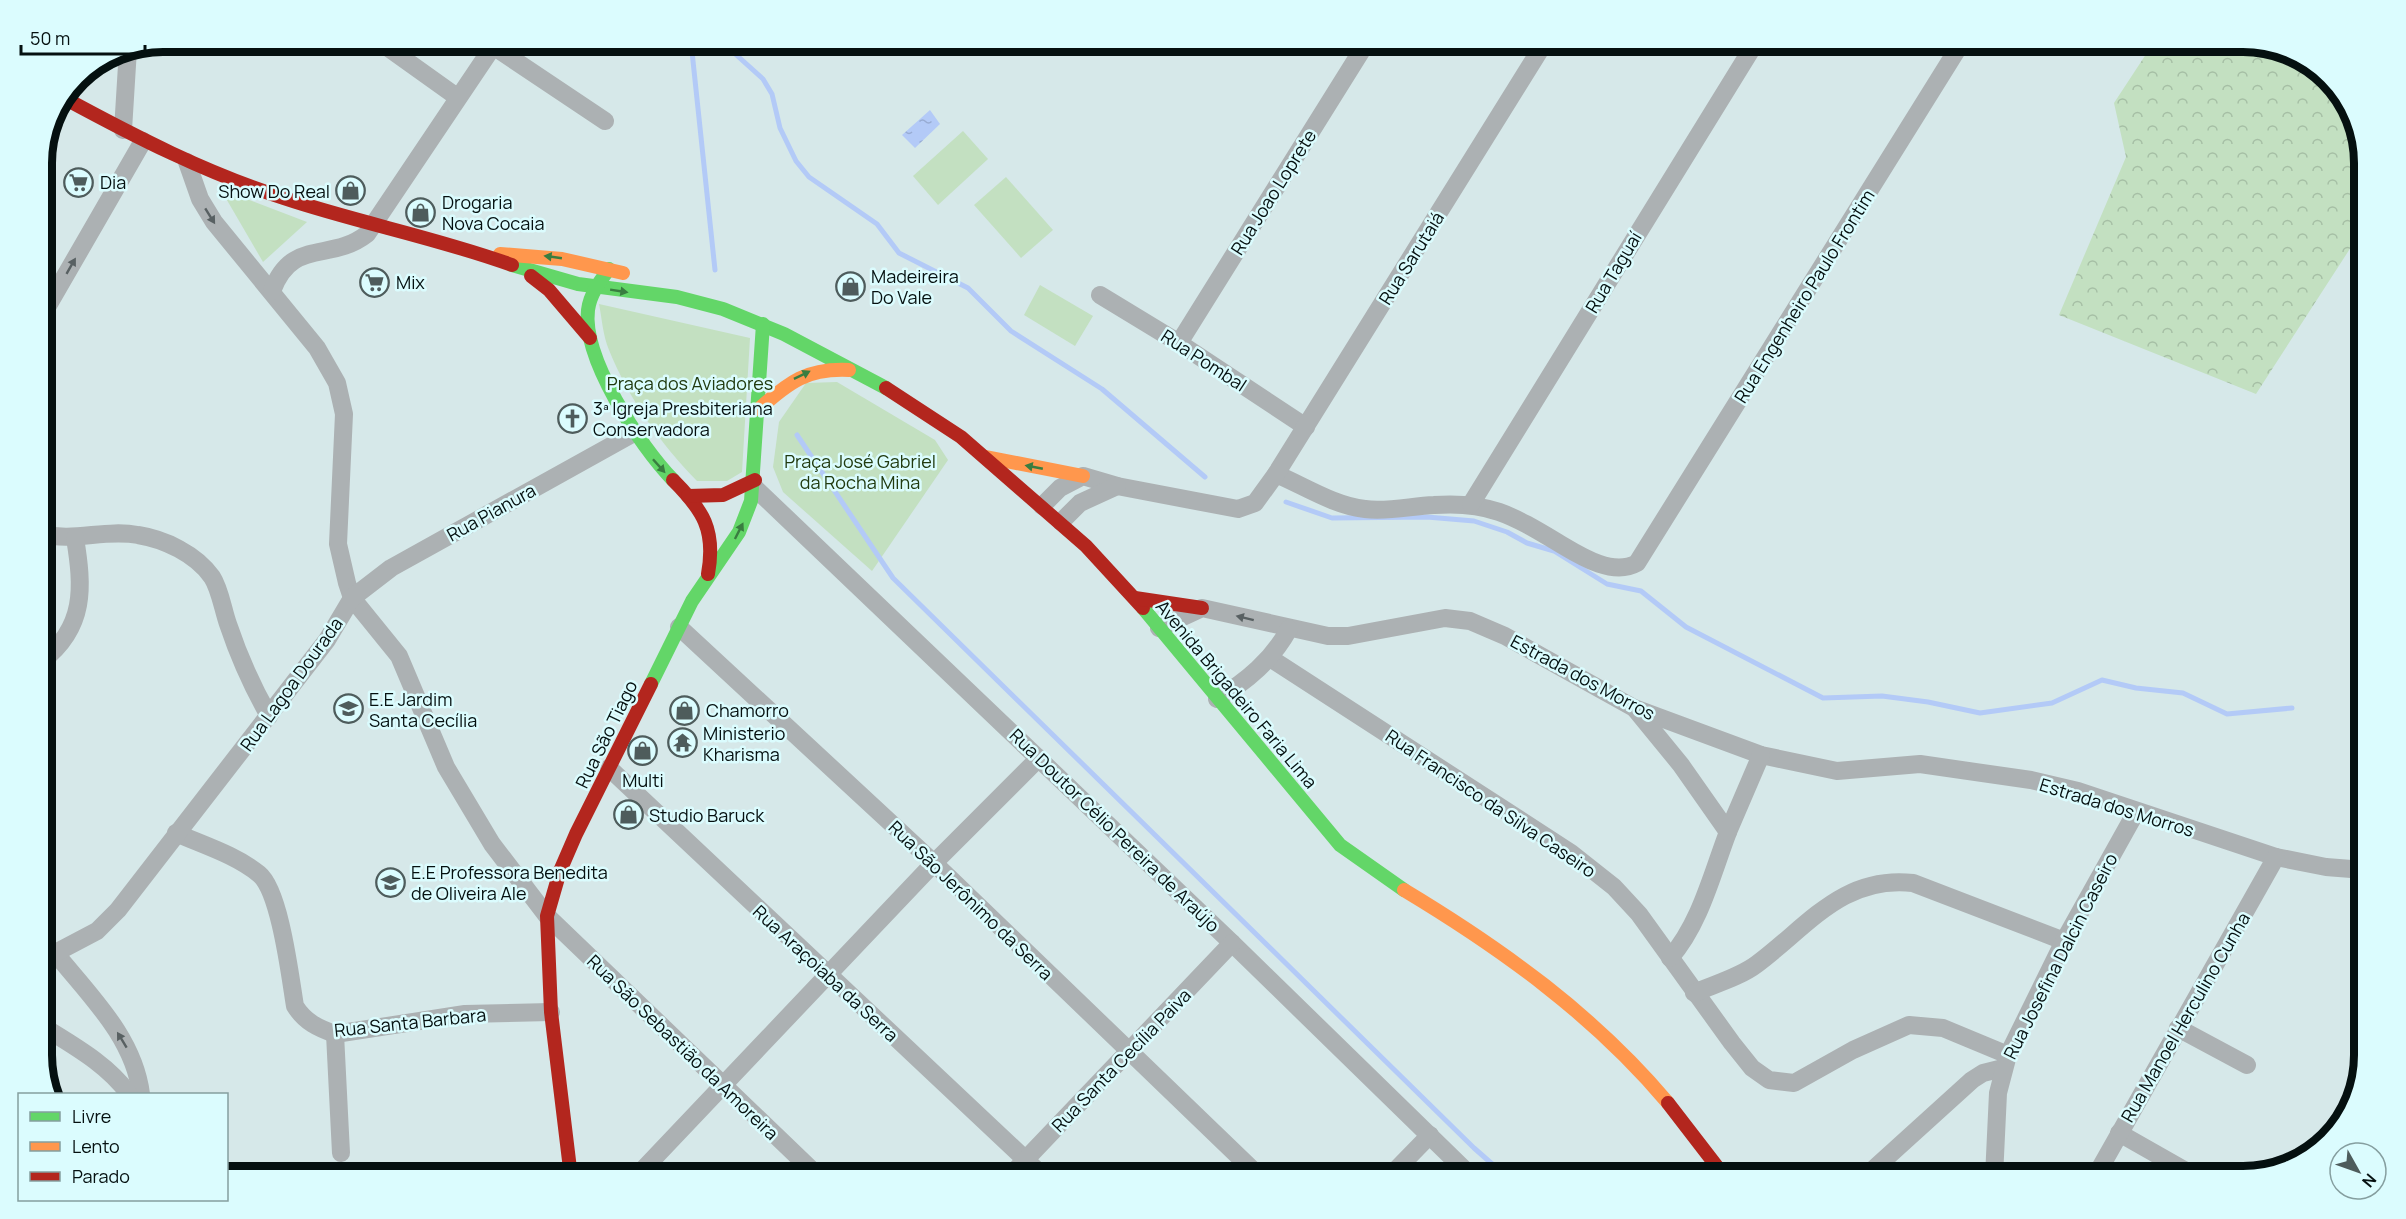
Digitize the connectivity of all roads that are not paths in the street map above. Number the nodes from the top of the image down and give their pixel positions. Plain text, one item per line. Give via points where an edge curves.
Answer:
1 (394, 52) edge
2 (489, 52) edge
3 (506, 52) edge
4 (1361, 52) edge
5 (1539, 52) edge
6 (1750, 52) edge
7 (1956, 52) edge
8 (127, 59) edge
9 (457, 97) junction
10 (71, 102) edge
11 (605, 121) dead end
12 (123, 130) junction
13 (143, 141) junction
14 (187, 162) junction
15 (347, 218) junction
16 (373, 226) junction
17 (333, 249) junction
18 (482, 254) junction
19 (518, 267) junction
20 (609, 269) junction
21 (596, 287) junction
22 (272, 291) junction
23 (1100, 295) dead end
24 (53, 297) edge
25 (677, 297) junction
26 (763, 324) junction
27 (590, 338) junction
28 (1179, 343) junction
29 (856, 370) junction
30 (759, 409) junction
31 (1306, 427) junction
32 (634, 433) junction
33 (986, 457) junction
34 (1276, 474) junction
35 (1083, 476) junction
36 (754, 483) junction
37 (1117, 486) junction
38 (688, 496) junction
39 (1471, 504) junction
40 (1042, 506) junction
41 (1061, 522) junction
42 (53, 535) edge
43 (75, 538) junction
44 (708, 574) junction
45 (352, 598) junction
46 (1135, 598) junction
47 (1202, 608) junction
48 (679, 627) junction
49 (1159, 628) junction
50 (1289, 629) junction
51 (53, 653) edge
52 (1270, 658) junction
53 (1217, 699) junction
54 (1634, 708) junction
55 (269, 716) junction
56 (1761, 754) junction
57 (1039, 758) junction
58 (609, 768) junction
59 (2136, 812) junction
60 (1728, 832) junction
61 (176, 833) junction
62 (2276, 857) junction
63 (934, 862) junction
64 (2354, 869) edge
65 (547, 916) junction
66 (2064, 940) junction
67 (1232, 943) junction
68 (53, 955) edge
69 (1670, 958) junction
70 (53, 961) edge
71 (828, 975) junction
72 (1694, 993) junction
73 (551, 1012) junction
74 (2178, 1028) junction
75 (53, 1033) edge
76 (335, 1034) junction
77 (1129, 1051) junction
78 (2005, 1061) junction
79 (2247, 1065) dead end
80 (722, 1086) junction
81 (128, 1093) edge
82 (141, 1093) edge
83 (2119, 1133) junction
84 (1430, 1135) junction
85 (341, 1153) dead end
86 (1026, 1160) junction
87 (570, 1166) edge
88 (646, 1166) edge
89 (807, 1166) edge
90 (1020, 1166) edge
91 (1032, 1166) edge
92 (1249, 1166) edge
93 (1400, 1166) edge
94 (1461, 1166) edge
95 (1717, 1166) edge
96 (1877, 1166) edge
97 (1994, 1166) edge
98 (2101, 1166) edge
99 (2177, 1166) edge

1 - 9 street
2 - 9 street
3 - 11 street
4 - 28 street, Rua Joao Loprete
5 - 31 street, Rua Sarutaiá
6 - 39 street, Rua Taguaí
7 - 39 street, Rua Engenheiro Paulo Frontim via 1637,563 1629,568 1612,568 1508,514
8 - 12 street
9 - 16 street
10 - 12 main road, Avenida Brigadeiro Faria Lima
12 - 13 main road, Avenida Brigadeiro Faria Lima
13 - 14 main road, Avenida Brigadeiro Faria Lima
24 -> 13 street
14 - 15 main road, Avenida Brigadeiro Faria Lima
14 -> 22 street, Rua Lagoa Dourada via 214,222
15 - 16 main road, Avenida Brigadeiro Faria Lima
15 - 17 street
16 - 17 street via 358,242
16 - 18 main road, Avenida Brigadeiro Faria Lima
17 - 22 street via 288,264 278,274
18 - 19 main road, Avenida Brigadeiro Faria Lima
20 -> 18 main road, Avenida Brigadeiro Faria Lima via 586,261 537,254
19 - 21 main road, Avenida Brigadeiro Faria Lima
19 - 27 main road via 549,290
20 - 21 main road
20 - 25 main road, Avenida Brigadeiro Faria Lima
21 -> 25 main road, Avenida Brigadeiro Faria Lima
21 - 27 main road via 588,313
22 - 45 street, Rua Lagoa Dourada via 317,348 337,383 344,414 338,544
23 - 28 street, Rua Pombal
25 - 26 main road, Avenida Brigadeiro Faria Lima
26 - 29 main road, Avenida Brigadeiro Faria Lima
26 - 30 main road, Rua São Tiago
27 - 32 main road
28 - 31 street, Rua Pombal
30 -> 29 main road via 787,383 807,371
29 - 33 main road, Avenida Brigadeiro Faria Lima via 938,420
30 - 36 main road, Rua São Tiago
31 - 34 street, Rua Sarutaiá
32 -> 38 main road
32 - 45 street, Rua Pianura via 390,568
35 -> 33 main road
33 - 40 main road, Avenida Brigadeiro Faria Lima
34 - 37 street, Rua Sarutaiá via 1254,503 1245,508
34 - 39 street, Rua Engenheiro Paulo Frontim via 1344,504 1368,510
35 - 37 street
35 - 40 street via 1060,488
36 - 38 main road via 723,497
44 -> 36 main road, Rua São Tiago via 739,532
36 - 57 street, Rua Doutor Célio Pereira de Araújo
37 - 41 street via 1080,503
38 - 44 main road via 712,539
40 - 41 main road, Avenida Brigadeiro Faria Lima
41 - 46 main road, Avenida Brigadeiro Faria Lima
42 - 43 street
43 - 51 street via 81,574 79,608 71,629
43 - 55 street via 96,533 138,535 162,541 202,566 213,578 245,672
44 - 48 main road, Rua São Tiago
45 - 55 street, Rua Lagoa Dourada via 327,639
45 - 65 street, Rua São Sebastião da Amoreira via 399,656 446,767 492,844
46 - 47 main road
46 - 49 main road, Avenida Brigadeiro Faria Lima
47 - 49 street
50 -> 47 street, Estrada dos Morros
48 - 58 main road, Rua São Tiago
48 - 63 street, Rua São Jerônimo da Serra
49 - 53 main road, Avenida Brigadeiro Faria Lima
50 - 52 street
50 - 54 street, Estrada dos Morros via 1348,636 1445,618 1470,621 1539,654
52 - 53 street
52 - 69 street, Rua Francisco da Silva Caseiro via 1571,853 1633,907
53 - 95 main road, Avenida Brigadeiro Faria Lima via 1340,845 1362,864 1459,924 1552,989 1636,1068 1694,1133
54 - 56 street, Estrada dos Morros
54 - 60 street via 1681,765
55 - 61 street, Rua Lagoa Dourada
56 - 59 street, Estrada dos Morros via 1837,771 1920,764 2031,780 2078,791
56 - 60 street
57 - 63 street
57 - 67 street, Rua Doutor Célio Pereira de Araújo
58 - 65 main road, Rua São Tiago via 560,871
58 - 71 street, Rua Araçoiaba da Serra
59 - 62 street, Estrada dos Morros
59 - 66 street, Rua Josefina Dalcin Caseiro
60 - 69 street via 1682,945
61 - 68 street, Rua Lagoa Dourada via 118,910 97,931
61 - 76 street, Rua Santa Barbara via 261,876 273,894 295,1006 302,1018
62 - 64 street, Estrada dos Morros
62 - 74 street, Rua Manoel Herculino Cunha
63 - 71 street
63 - 77 street, Rua São Jerônimo da Serra
65 - 73 main road, Rua São Tiago
65 - 80 street, Rua São Sebastião da Amoreira
66 - 72 street via 1913,883 1895,881 1868,885 1843,895 1756,965
66 - 78 street, Rua Josefina Dalcin Caseiro
67 - 77 street, Rua Santa Cecília Paiva
67 - 84 street, Rua Doutor Célio Pereira de Araújo
69 - 72 street, Rua Francisco da Silva Caseiro
82 -> 70 street via 138,1074 124,1040
71 - 80 street
71 - 86 street, Rua Araçoiaba da Serra
72 - 78 street, Rua Francisco da Silva Caseiro via 1752,1068 1769,1080 1782,1083 1794,1083 1852,1050 1909,1025 1943,1028
73 - 76 street, Rua Santa Barbara via 465,1014
73 - 87 main road, Rua São Tiago
74 - 79 street
74 - 83 street, Rua Manoel Herculino Cunha
75 - 81 street via 87,1054 118,1079
76 - 85 street
77 - 86 street, Rua Santa Cecília Paiva
77 - 92 street, Rua São Jerônimo da Serra
78 - 96 street via 1972,1080
78 - 97 street, Rua Josefina Dalcin Caseiro via 1996,1109
80 - 88 street
80 - 89 street, Rua São Sebastião da Amoreira
83 - 98 street, Rua Manoel Herculino Cunha
83 - 99 street
84 - 93 street
84 - 94 street, Rua Doutor Célio Pereira de Araújo
86 - 90 street, Rua Santa Cecília Paiva
86 - 91 street, Rua Araçoiaba da Serra

